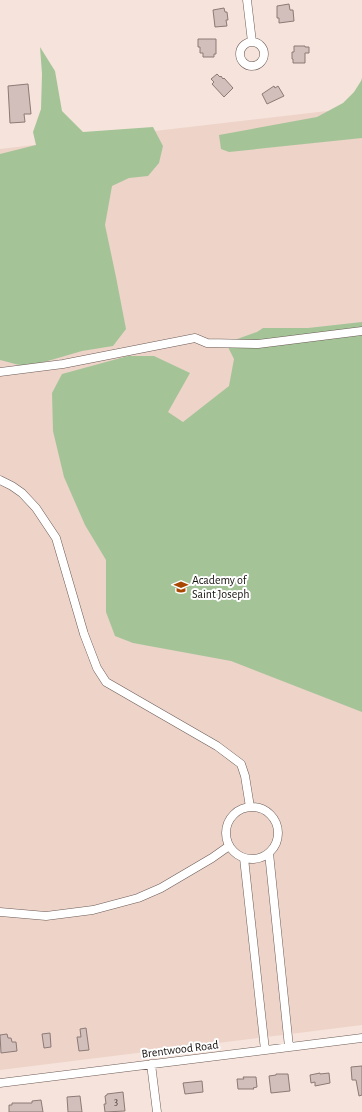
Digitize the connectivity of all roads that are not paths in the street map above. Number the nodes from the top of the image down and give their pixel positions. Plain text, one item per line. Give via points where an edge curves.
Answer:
1 (247, 0) edge
2 (252, 42) dead end
3 (362, 332) edge
4 (0, 372) edge
5 (0, 480) edge
6 (250, 807) junction
7 (229, 846) junction
8 (269, 853) junction
9 (244, 858) junction
10 (0, 912) edge
11 (362, 1038) edge
12 (289, 1047) junction
13 (265, 1050) junction
14 (152, 1064) junction
15 (0, 1083) edge
16 (157, 1112) edge

1 - 2 street
3 - 4 street via 258,344 207,343 195,338 63,364
5 - 6 street via 22,493 36,508 56,538 84,634 97,668 106,682 217,746 241,764
6 - 7 street via 240,810 227,826
6 - 8 street via 260,808 269,813 275,821 277,841
7 - 9 street
7 - 10 street via 161,888 138,898 93,910 46,916
8 - 9 street via 254,860
8 - 12 street
9 - 13 street
11 - 12 street, Brentwood Road
12 - 13 street, Brentwood Road
13 - 14 street, Brentwood Road
14 - 15 street, Brentwood Road
14 - 16 street

